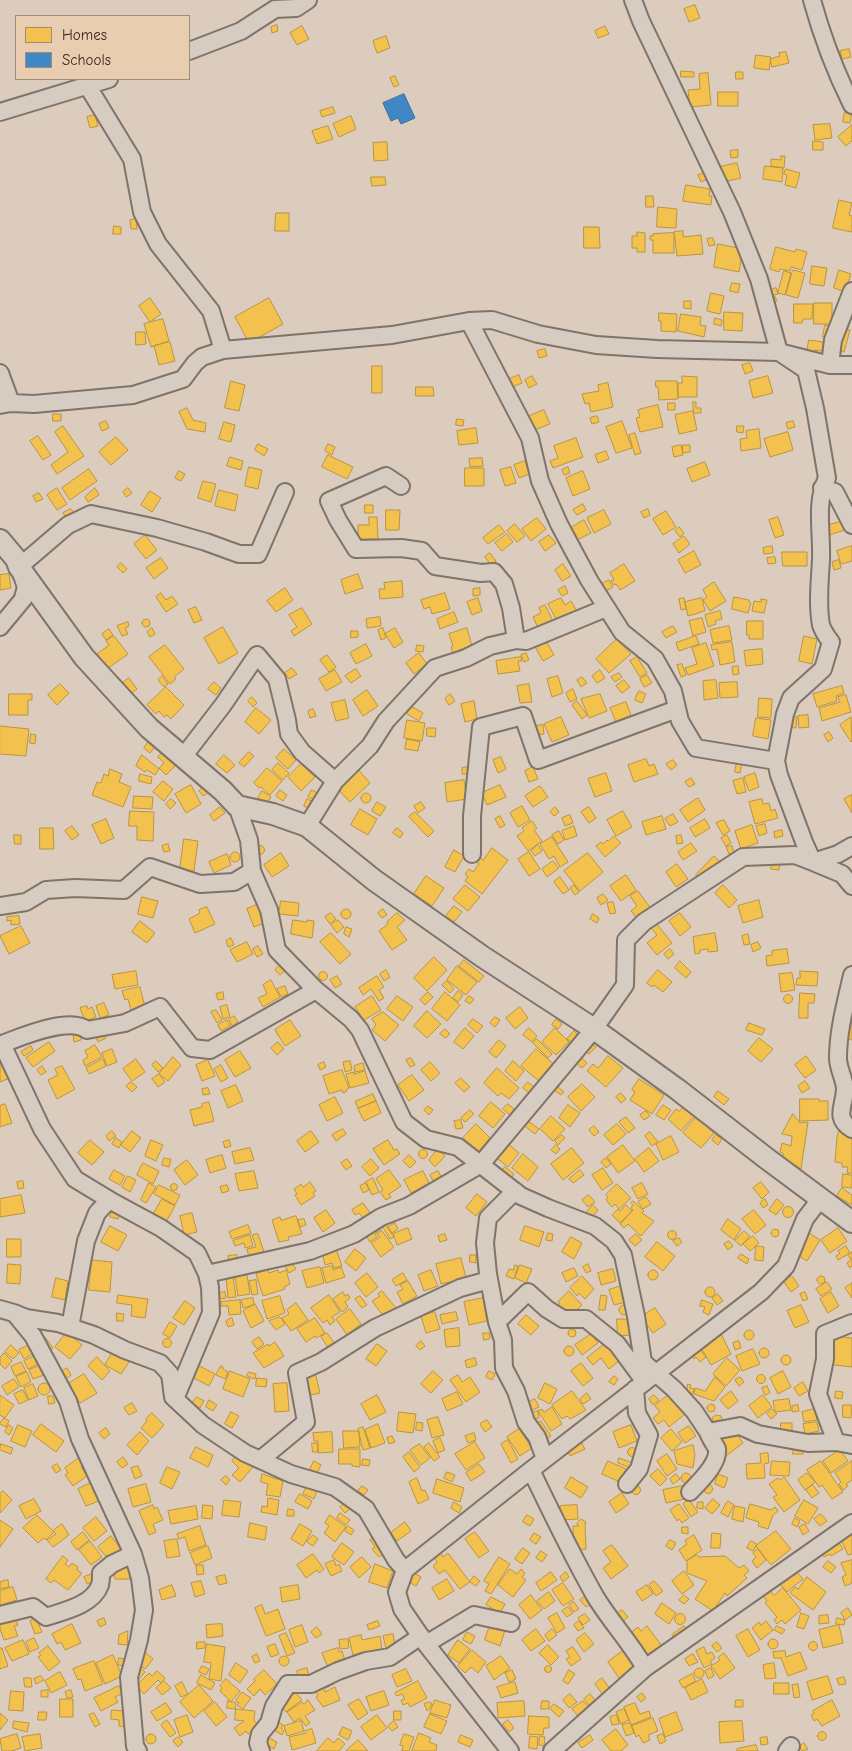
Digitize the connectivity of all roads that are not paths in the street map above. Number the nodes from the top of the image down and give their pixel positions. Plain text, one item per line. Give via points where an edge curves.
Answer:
1 (308, 0) edge
2 (633, 0) edge
3 (812, 0) edge
4 (273, 4) edge
5 (190, 51) edge
6 (106, 80) edge
7 (87, 85) junction
8 (852, 105) edge
9 (0, 112) edge
10 (852, 291) edge
11 (469, 321) junction
12 (223, 350) junction
13 (780, 352) junction
14 (830, 365) junction
15 (852, 365) edge
16 (0, 373) edge
17 (6, 404) edge
18 (401, 486) dead end
19 (822, 488) junction
20 (285, 492) dead end
21 (852, 525) edge
22 (0, 540) edge
23 (19, 567) junction
24 (606, 608) junction
25 (0, 627) edge
26 (516, 640) junction
27 (677, 709) junction
28 (183, 757) junction
29 (776, 760) junction
30 (335, 781) junction
31 (236, 806) junction
32 (307, 826) junction
33 (852, 846) edge
34 (472, 854) dead end
35 (813, 862) junction
36 (252, 871) junction
37 (852, 886) edge
38 (0, 906) edge
39 (852, 975) edge
40 (316, 990) junction
41 (594, 1029) junction
42 (852, 1129) edge
43 (481, 1164) junction
44 (515, 1191) junction
45 (821, 1198) junction
46 (109, 1200) junction
47 (852, 1222) edge
48 (207, 1274) junction
49 (489, 1280) junction
50 (7, 1311) edge
51 (497, 1322) junction
52 (852, 1323) edge
53 (70, 1327) junction
54 (645, 1381) junction
55 (175, 1399) junction
56 (708, 1432) junction
57 (844, 1444) edge
58 (546, 1459) junction
59 (260, 1460) junction
60 (531, 1470) junction
61 (627, 1484) dead end
62 (690, 1492) dead end
63 (852, 1523) edge
64 (133, 1554) junction
65 (405, 1570) junction
66 (0, 1615) edge
67 (511, 1623) dead end
68 (423, 1640) junction
69 (645, 1668) junction
70 (138, 1751) edge
71 (261, 1751) edge
72 (510, 1751) edge
73 (552, 1751) edge

1 - 4 street via 296,8
2 - 13 street via 760,278
3 - 8 street via 840,81
4 - 5 street via 241,31
6 - 7 street
7 - 9 street
7 - 12 street via 132,159 142,212 158,244 211,311
10 - 14 street via 833,340
11 - 12 street via 392,335
11 - 13 street via 492,320 596,346
11 - 24 street via 530,438 540,481 559,524
12 - 17 street via 202,357 183,380 133,395
13 - 14 street
13 - 19 street via 806,370 827,478
14 - 15 street
16 - 17 street
18 - 26 street via 386,476 329,501 356,549 422,551 435,566 494,572 504,584
19 - 21 street via 835,492
19 - 29 street via 818,598 822,627 831,642 823,669 791,698
20 - 23 street via 258,554 239,554 157,528 91,514 68,525
22 - 23 street
23 - 25 street via 26,587 24,598
23 - 28 street via 84,657 149,728
24 - 26 street via 526,641
24 - 27 street via 622,632 655,659 673,691
26 - 30 street via 490,646 435,668 386,721 370,746
27 - 29 street via 680,721 696,748
27 - 34 street via 538,760 523,716 481,727 472,816
28 - 30 street via 257,655 277,680 289,734 302,752
28 - 31 street
29 - 35 street
30 - 32 street
31 - 32 street
31 - 36 street via 249,840
32 - 41 street via 374,880 483,958
33 - 35 street
35 - 37 street via 842,874
35 - 41 street via 796,855 743,857 644,922 626,940 625,984
36 - 38 street via 234,882 200,884 150,867 124,890 46,890 26,902
36 - 40 street via 269,910 278,950
39 - 42 street via 838,1059 845,1088 840,1112 845,1125
40 - 43 street via 352,1018 360,1030 404,1122 426,1139 458,1147
40 - 46 street via 210,1050 192,1048 160,1007 125,1023 87,1030 83,1026 54,1026 2,1044 42,1129 75,1178
41 - 43 street
41 - 45 street
43 - 44 street
43 - 48 street via 354,1234 310,1251
44 - 49 street via 488,1218
44 - 54 street via 595,1226 614,1241 623,1255
45 - 47 street
45 - 54 street via 805,1219 786,1266 761,1292
46 - 48 street via 161,1228 197,1253
46 - 53 street via 97,1213 86,1241
48 - 55 street via 212,1296 211,1313
49 - 51 street
49 - 59 street via 460,1288 392,1320 297,1373 306,1422
50 - 53 street
50 - 64 street via 32,1336 68,1401 80,1439
51 - 54 street via 528,1292 562,1319 586,1319 617,1344
51 - 58 street via 503,1340 504,1368 526,1422 537,1437
52 - 57 street via 825,1334 825,1359 818,1394
53 - 55 street via 160,1364 170,1374
54 - 56 street via 694,1410
54 - 58 street
54 - 61 street via 638,1413 649,1436 639,1469
55 - 59 street via 203,1425
56 - 57 street via 740,1426 758,1434 808,1443
56 - 62 street via 717,1449 714,1461
58 - 60 street
59 - 65 street via 291,1474 335,1487 366,1509
60 - 65 street
60 - 69 street via 595,1595
63 - 69 street
64 - 66 street via 101,1573 100,1586 92,1597 72,1608 46,1617 33,1607
64 - 70 street via 144,1610 129,1677
65 - 68 street via 397,1592 402,1609
67 - 68 street via 474,1615
68 - 71 street via 390,1657 366,1661 312,1684 288,1684 274,1706 270,1723 260,1734 258,1743
68 - 72 street
69 - 73 street

